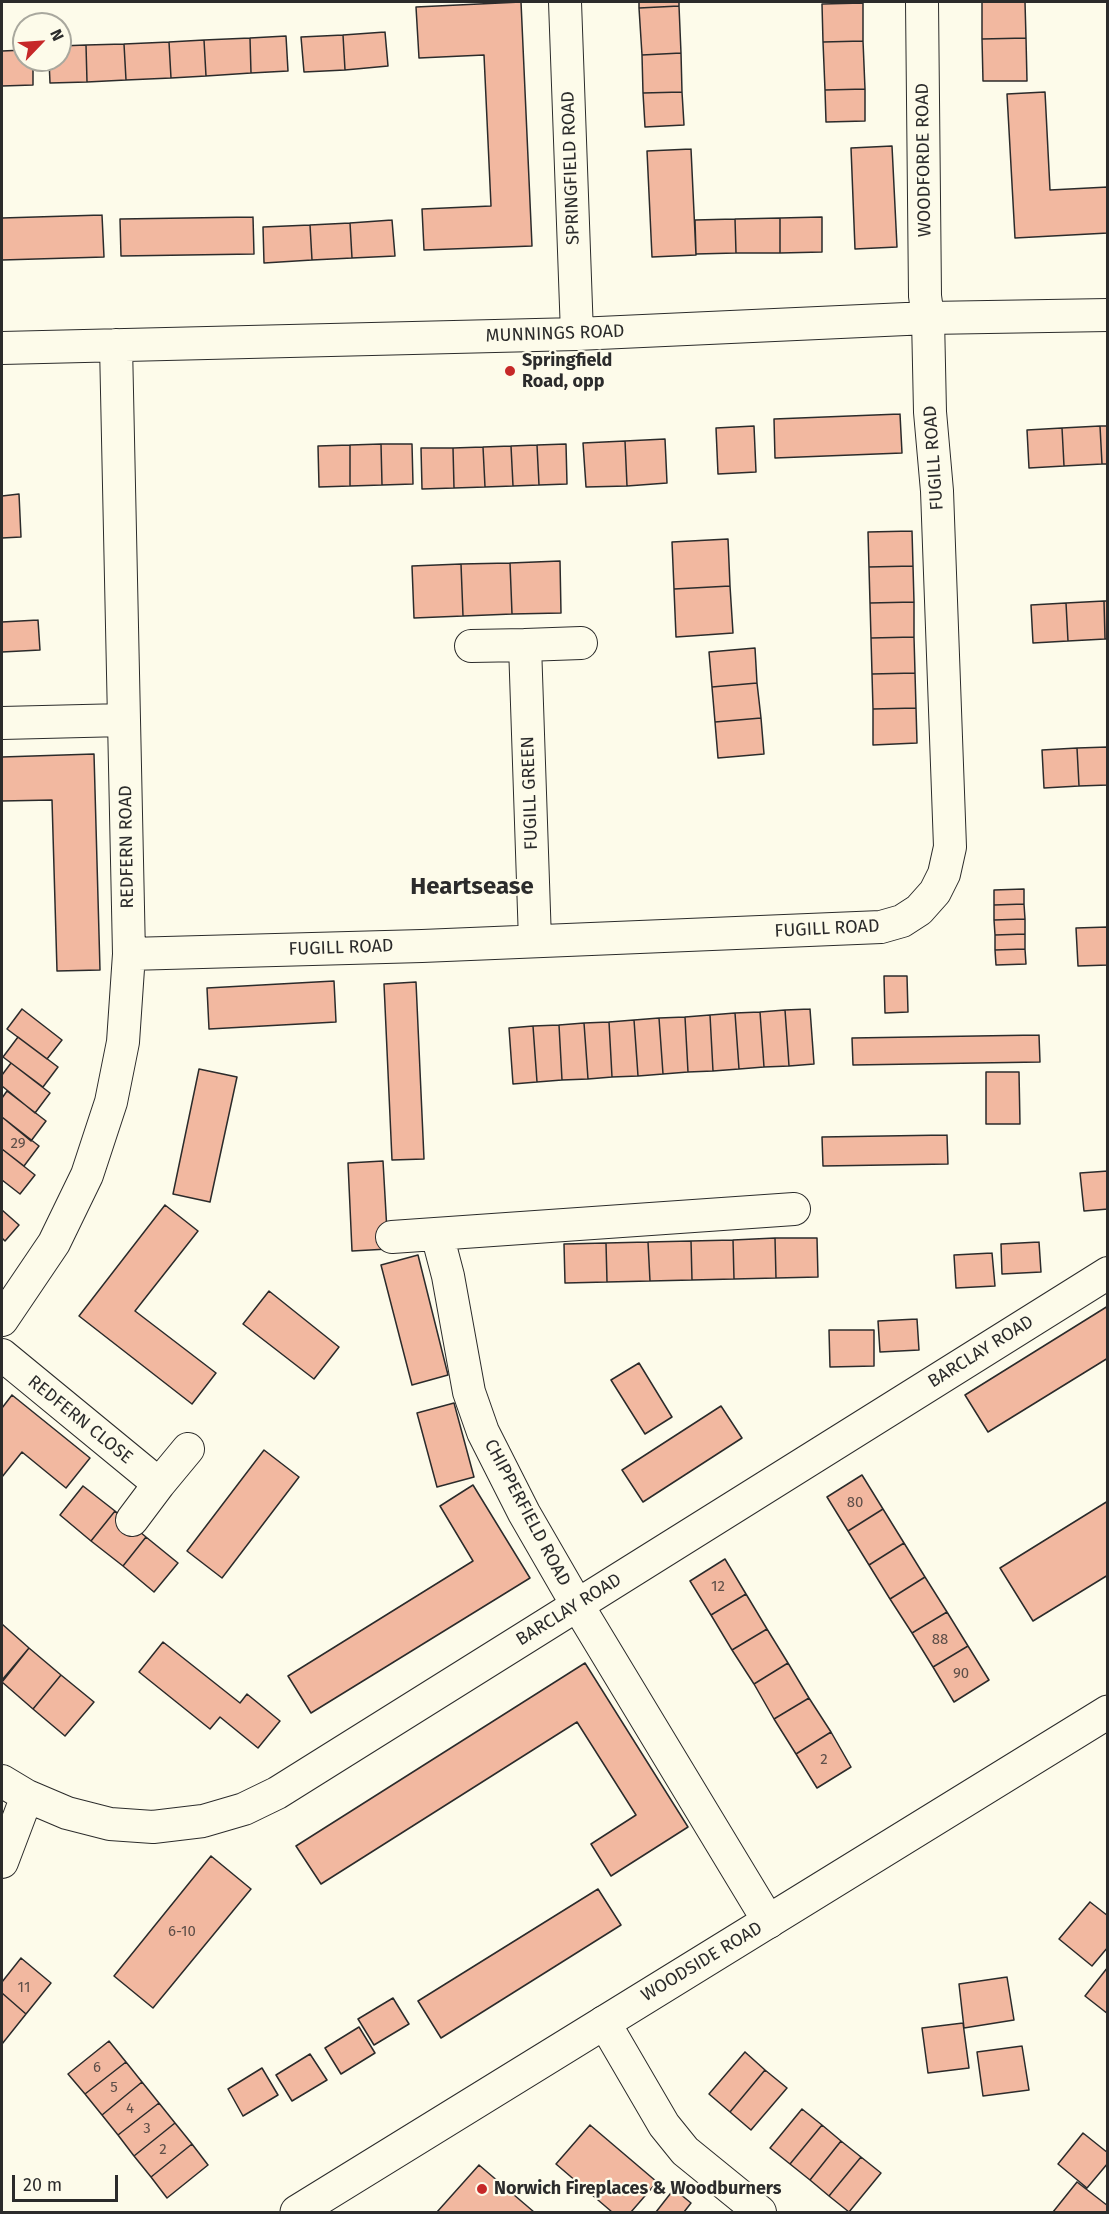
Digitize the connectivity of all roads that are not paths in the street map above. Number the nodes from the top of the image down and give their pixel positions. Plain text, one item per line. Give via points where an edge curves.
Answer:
1 (565, 2) edge
2 (922, 2) edge
3 (1107, 315) edge
4 (928, 318) junction
5 (578, 334) junction
6 (116, 345) junction
7 (2, 348) edge
8 (581, 643) dead end
9 (525, 645) junction
10 (471, 646) dead end
11 (124, 720) junction
12 (2, 723) edge
13 (536, 941) junction
14 (129, 954) junction
15 (794, 1209) dead end
16 (437, 1234) junction
17 (392, 1237) dead end
18 (1107, 1273) edge
19 (2, 1320) edge
20 (2, 1355) edge
21 (188, 1449) dead end
22 (159, 1484) junction
23 (132, 1520) dead end
24 (577, 1604) junction
25 (1107, 1712) edge
26 (14, 1789) edge
27 (2, 1862) edge
28 (769, 1922) junction
29 (604, 2022) junction
30 (297, 2212) edge
31 (760, 2212) edge

1 - 5 street, SPRINGFIELD ROAD
2 - 4 street, WOODFORDE ROAD
3 - 4 street, MUNNINGS ROAD
4 - 5 street, MUNNINGS ROAD
4 - 13 street, FUGILL ROAD via 950,847 944,874 934,892 919,910 902,921 881,927
5 - 6 street, MUNNINGS ROAD
6 - 7 street, MUNNINGS ROAD
6 - 11 street, REDFERN ROAD
8 - 9 street
9 - 10 street
9 - 13 street, FUGILL GREEN
11 - 12 street
11 - 14 street, REDFERN ROAD
13 - 14 street, FUGILL ROAD
14 - 19 street, REDFERN ROAD via 123,1042 111,1102 87,1175 54,1243
15 - 16 street
16 - 17 street
16 - 24 street, CHIPPERFIELD ROAD via 469,1392 483,1432
18 - 24 street, BARCLAY ROAD
20 - 22 street, REDFERN CLOSE
21 - 22 street
22 - 23 street
24 - 26 street, BARCLAY ROAD via 277,1793 244,1809 202,1821 153,1827 67,1813
24 - 28 street, CHIPPERFIELD ROAD
25 - 28 street, WOODSIDE ROAD
26 - 27 street
28 - 29 street, WOODSIDE ROAD
29 - 30 street, WOODSIDE ROAD
29 - 31 street via 664,2125 685,2151

